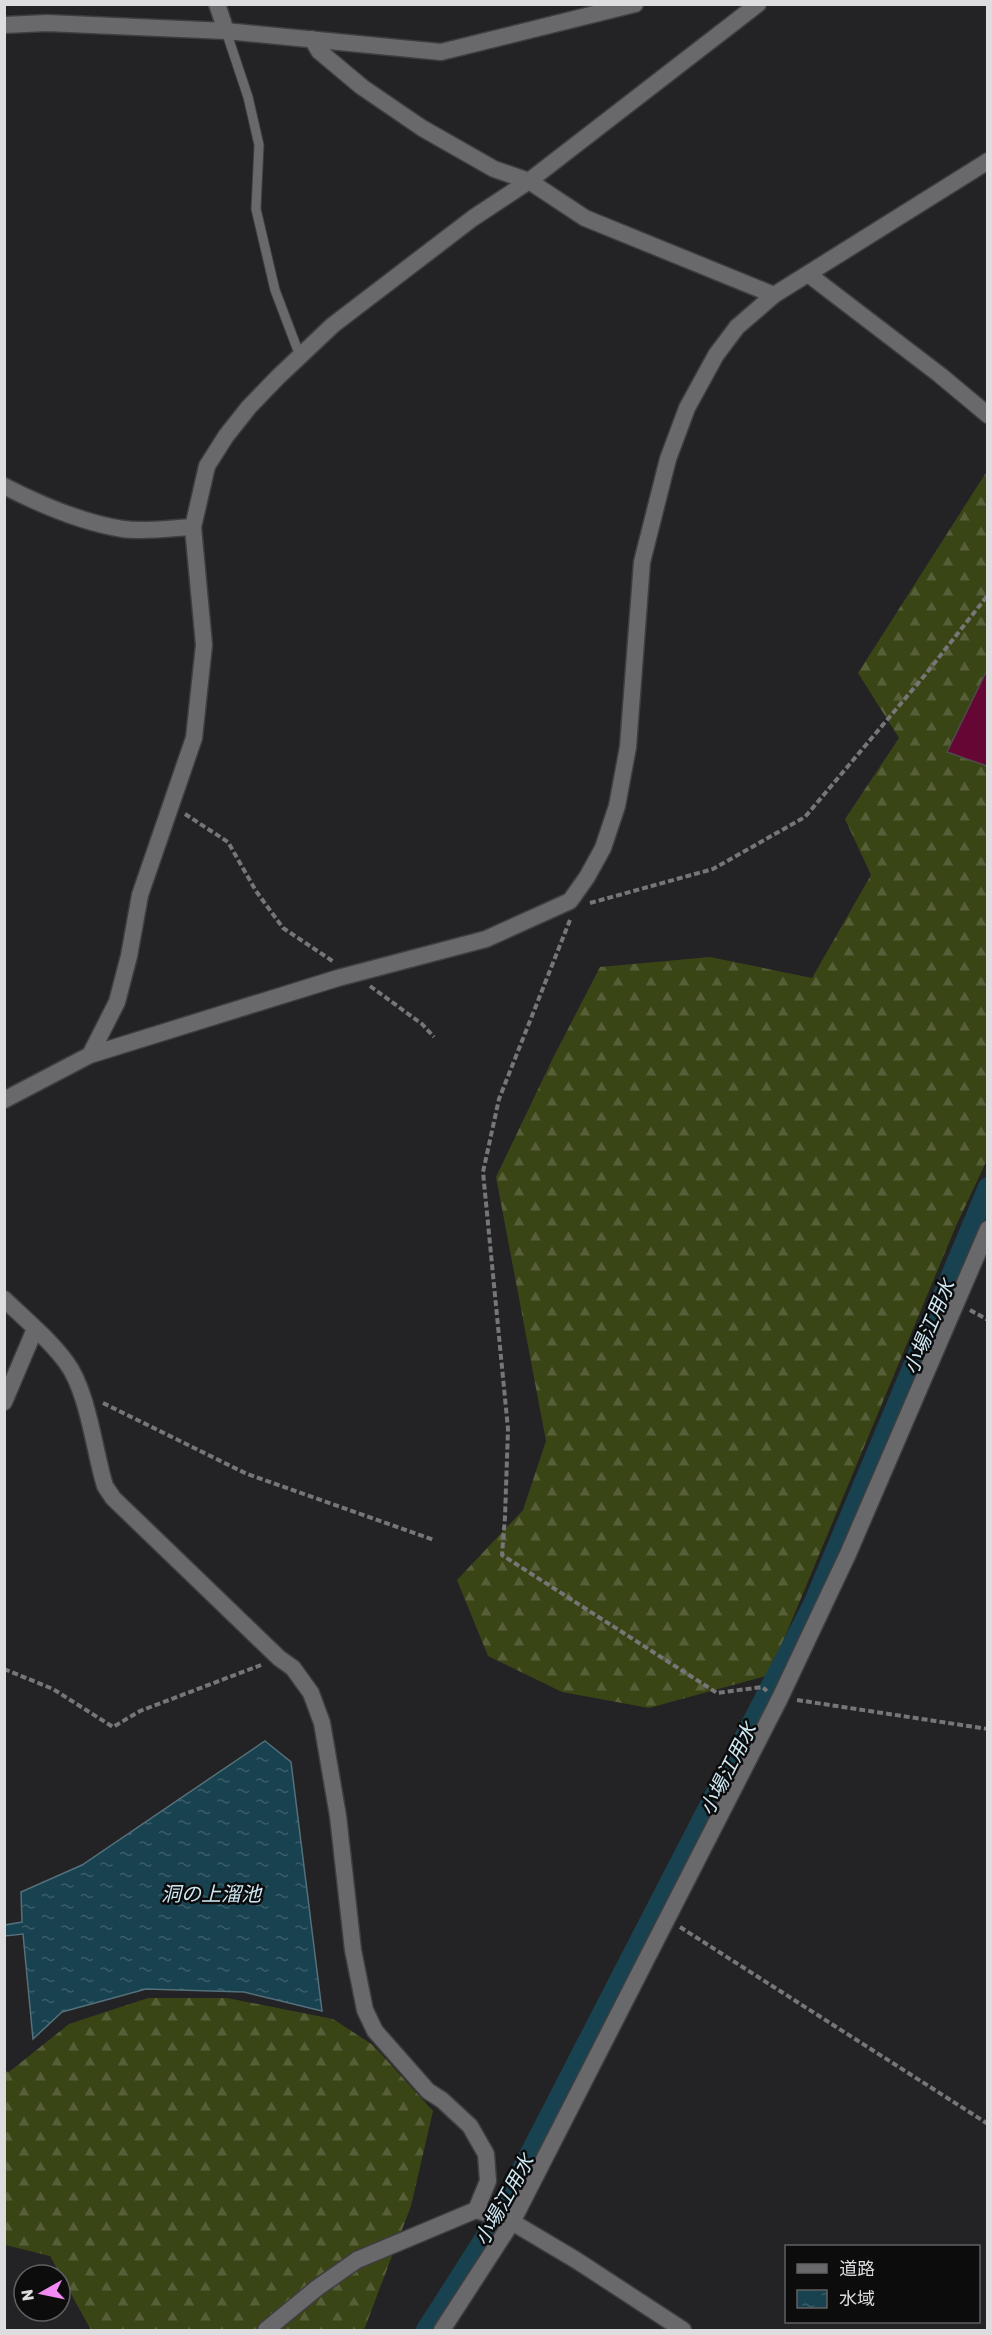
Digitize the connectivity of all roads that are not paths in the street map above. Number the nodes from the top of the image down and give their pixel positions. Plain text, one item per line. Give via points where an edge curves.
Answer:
1 (217, 4) edge
2 (635, 4) edge
3 (758, 4) edge
4 (4, 25) edge
5 (226, 31) junction
6 (312, 39) junction
7 (987, 161) edge
8 (529, 181) junction
9 (808, 274) junction
10 (774, 295) junction
11 (300, 356) junction
12 (987, 415) edge
13 (4, 486) edge
14 (193, 527) junction
15 (90, 1054) junction
16 (4, 1100) edge
17 (987, 1229) edge
18 (4, 1299) edge
19 (35, 1329) junction
20 (4, 1402) edge
21 (476, 2210) junction
22 (503, 2219) junction
23 (266, 2331) edge
24 (442, 2331) edge
25 (683, 2331) edge

1 - 5 street
2 - 6 street via 441,52
3 - 8 street
4 - 5 street via 47,23
5 - 6 street
5 - 11 lane via 259,145 256,209 275,290
6 - 8 street via 319,51 362,87 422,128 494,169
7 - 9 street
8 - 10 street via 585,218
8 - 11 street via 473,218 333,325
9 - 10 street
9 - 12 street
10 - 15 street via 737,327 716,355 687,408 668,459 642,562 628,747 617,806 603,848 573,904 486,939 352,974
11 - 14 street via 249,407 207,466
13 - 14 street via 27,498 124,529
14 - 15 street via 203,655 194,738 140,895 117,1002
15 - 16 street
17 - 22 street via 848,1554 780,1698 667,1918
18 - 19 street
19 - 20 street
19 - 21 street via 67,1363 81,1392 103,1479 113,1498 293,1668 311,1693 322,1723 338,1816 353,1950 365,2010 375,2031 428,2091 470,2126 486,2154 488,2181
21 - 22 street
21 - 23 street via 357,2260
22 - 24 street
22 - 25 street via 576,2260

